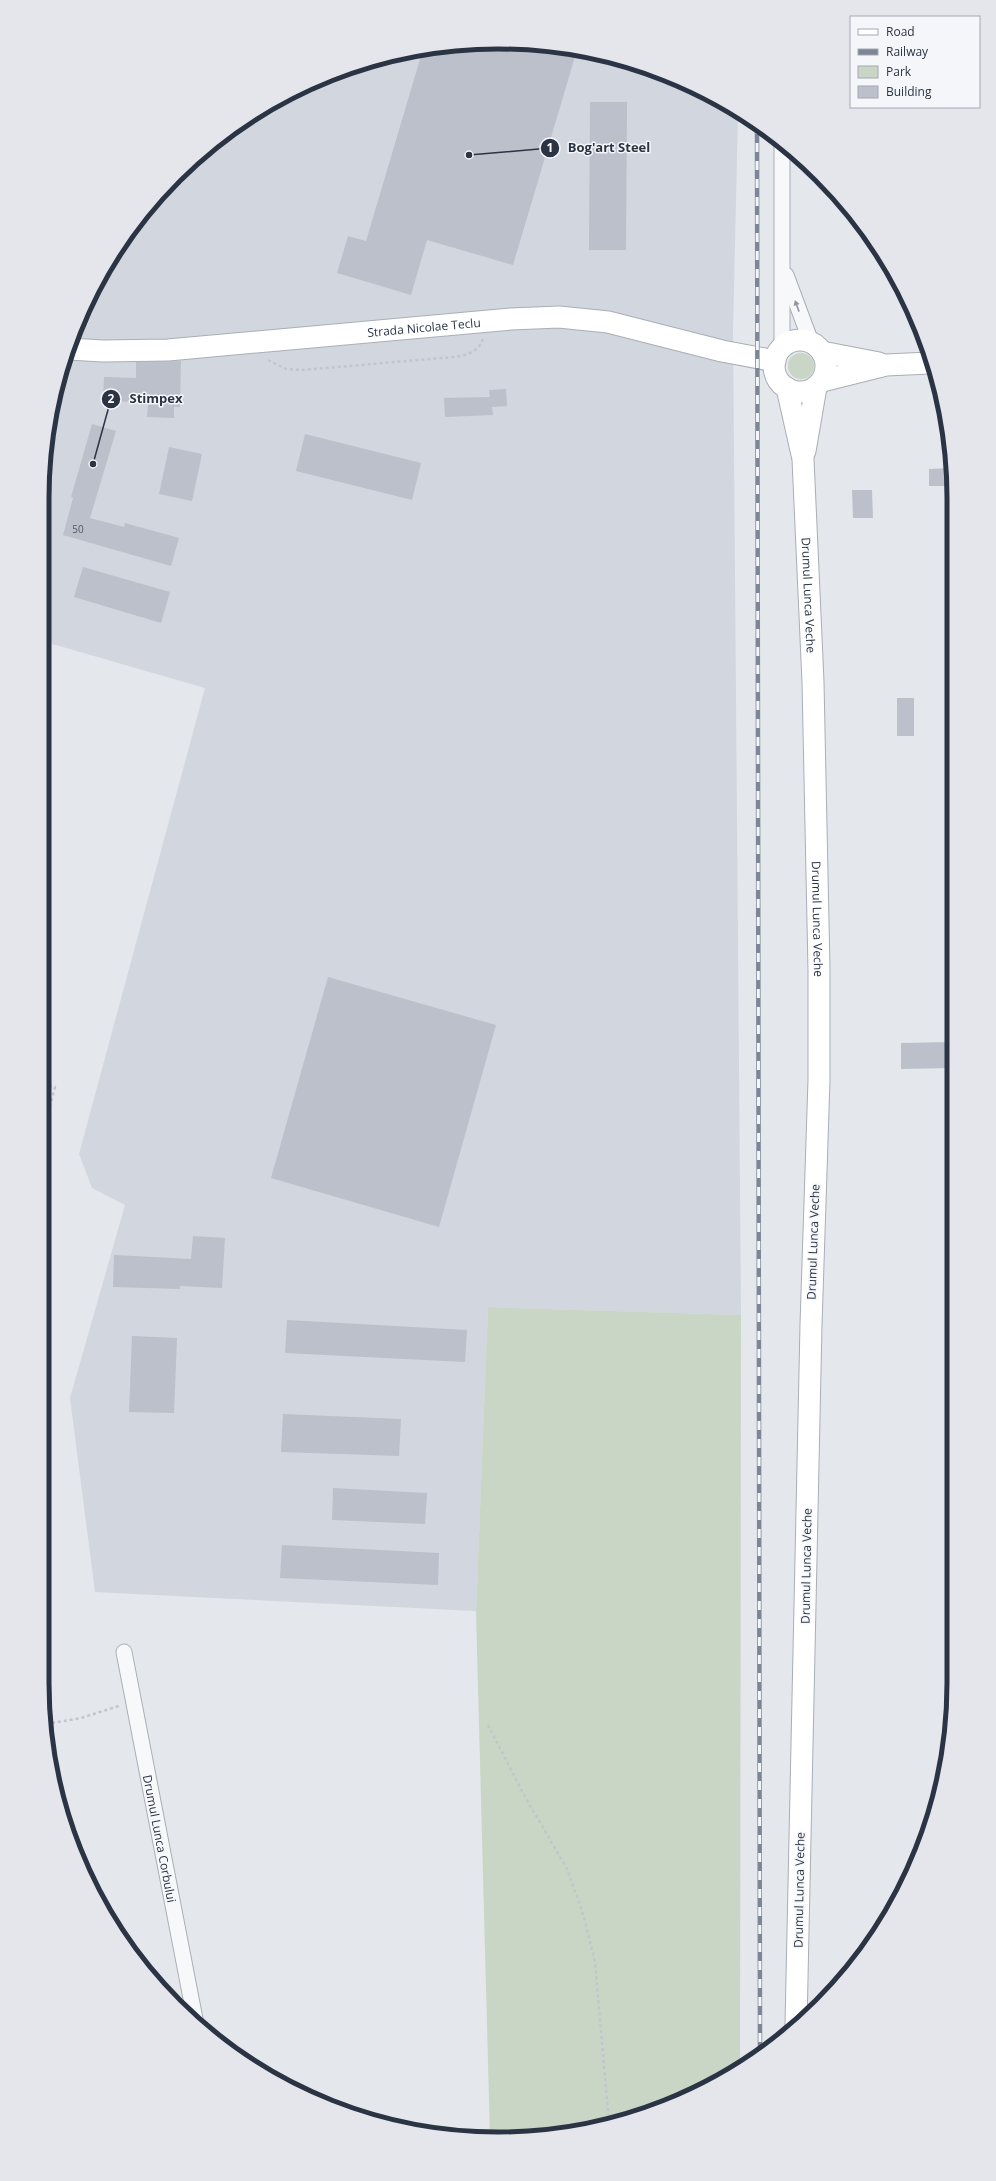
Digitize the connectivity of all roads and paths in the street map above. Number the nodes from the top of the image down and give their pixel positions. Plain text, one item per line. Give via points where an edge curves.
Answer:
1 (782, 151) edge
2 (782, 265) junction
3 (490, 321) junction
4 (244, 344) junction
5 (817, 347) junction
6 (75, 349) edge
7 (779, 354) junction
8 (926, 363) edge
9 (886, 365) junction
10 (819, 384) junction
11 (787, 388) junction
12 (803, 459) junction
13 (49, 1085) edge
14 (49, 1112) edge
15 (124, 1652) dead end
16 (133, 1701) junction
17 (51, 1723) edge
18 (488, 1725) dead end
19 (194, 2013) edge
20 (796, 2019) edge
21 (609, 2118) edge

1 - 2 street
5 -> 2 street
2 - 7 street
3 - 4 street, Strada Nicolae Teclu
3 - 4 path via 481,345 474,352 455,357 301,370 286,369
3 - 7 street, Strada Nicolae Teclu via 545,317 589,319
4 - 6 street, Strada Nicolae Teclu via 136,352
5 - 7 street via 796,340
5 - 9 street
5 - 10 street via 826,366
7 - 11 street via 777,377
8 - 9 street
9 - 10 street
10 - 11 street via 802,392
10 - 12 street, Drumul Lunca Veche
11 - 12 street, Drumul Lunca Veche
12 - 20 street, Drumul Lunca Veche via 813,682 819,1080 810,1332
13 - 14 path via 56,1087
15 - 16 street, Drumul Lunca Corbului
16 - 17 path via 82,1718
16 - 19 street, Drumul Lunca Corbului
18 - 21 path via 524,1795 567,1869 583,1914 595,1962

